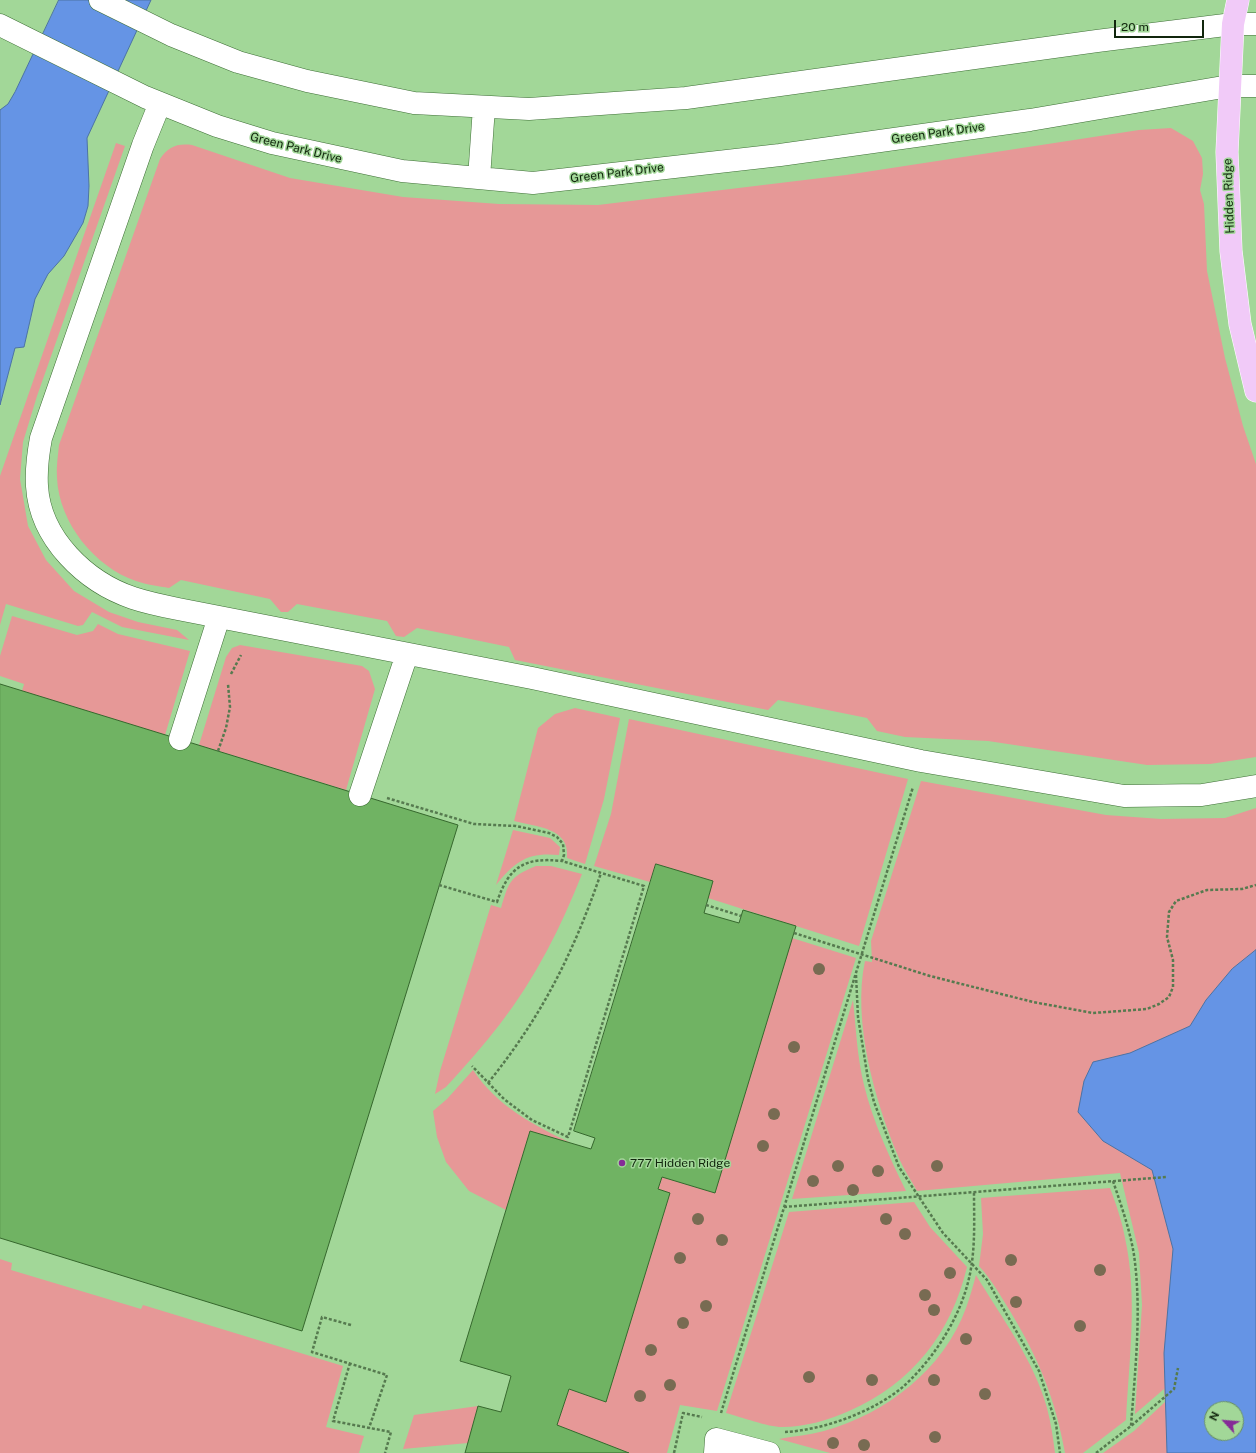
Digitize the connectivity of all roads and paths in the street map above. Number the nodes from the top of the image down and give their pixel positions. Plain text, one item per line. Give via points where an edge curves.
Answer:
1 (100, 0) edge
2 (1238, 0) edge
3 (1233, 24) junction
4 (1256, 24) edge
5 (0, 25) edge
6 (1229, 86) junction
7 (1256, 86) edge
8 (153, 100) junction
9 (484, 107) junction
10 (479, 178) junction
11 (1256, 391) edge
12 (219, 617) junction
13 (407, 654) junction
14 (241, 655) dead end
15 (229, 677) dead end
16 (228, 682) dead end
17 (180, 740) dead end
18 (218, 751) dead end
19 (921, 761) junction
20 (1256, 786) edge
21 (360, 794) dead end
22 (386, 803) dead end
23 (562, 861) junction
24 (601, 873) junction
25 (439, 885) dead end
26 (1256, 885) edge
27 (644, 886) junction
28 (648, 887) dead end
29 (706, 905) dead end
30 (741, 916) dead end
31 (794, 933) dead end
32 (862, 954) junction
33 (856, 973) junction
34 (472, 1066) dead end
35 (488, 1083) junction
36 (1166, 1177) dead end
37 (1113, 1181) junction
38 (974, 1192) junction
39 (919, 1196) junction
40 (784, 1207) junction
41 (972, 1264) junction
42 (351, 1325) dead end
43 (350, 1363) junction
44 (1178, 1368) dead end
45 (1132, 1426) junction
46 (368, 1428) junction
47 (781, 1432) dead end
48 (717, 1438) edge
49 (385, 1453) edge
50 (674, 1453) edge
51 (769, 1453) edge
52 (1060, 1453) edge
53 (1096, 1453) edge

1 - 9 street via 171,35 238,62 307,81 414,103
2 - 3 main road, Hidden Ridge
3 - 4 street
3 - 6 main road, Hidden Ridge
3 - 9 street via 857,72 686,98 529,109
5 - 8 street, Green Park Drive
6 - 7 street, Green Park Drive
6 - 10 street, Green Park Drive via 1030,120 780,155 533,183
6 - 11 main road, Hidden Ridge via 1227,152 1231,251 1240,324
8 - 10 street, Green Park Drive via 217,126 293,148 402,171
8 - 12 street via 143,145 41,438 37,462 37,488 49,530 66,554 81,569 106,586 133,598
9 - 10 street
12 - 13 street
12 - 17 street
13 - 19 street
13 - 21 street
14 - 15 path
16 - 18 path via 230,707
19 - 20 street via 1124,796 1202,795
19 - 32 path
22 - 23 path via 388,797 474,824 516,826 549,833 563,844
23 - 24 path
23 - 25 path via 545,859 523,865 506,879 497,902
24 - 27 path
24 - 35 path via 585,920 557,980 530,1028
26 - 32 path via 1242,889 1207,890 1176,901 1169,912 1166,937 1173,960 1173,987 1169,997 1147,1009 1093,1013 1033,1002 930,976
27 - 28 path
27 - 35 path via 568,1137 532,1120
29 - 30 path
31 - 32 path
32 - 33 path
33 - 39 path via 858,1017 874,1102 899,1167
33 - 40 path
34 - 35 path
36 - 37 path
37 - 38 path
37 - 45 path via 1134,1256 1137,1337
38 - 39 path
38 - 41 path
39 - 40 path
39 - 41 path via 943,1233
40 - 48 path
41 - 47 path via 960,1308 946,1333 929,1358 904,1385 874,1407 801,1431
41 - 52 path via 987,1280 1039,1371 1056,1424
42 - 43 path via 322,1317 312,1352
43 - 46 path via 386,1375
43 - 46 path via 333,1421
44 - 45 path via 1174,1389
45 - 53 path
46 - 49 path via 391,1432
48 - 50 path via 683,1413
48 - 51 street

